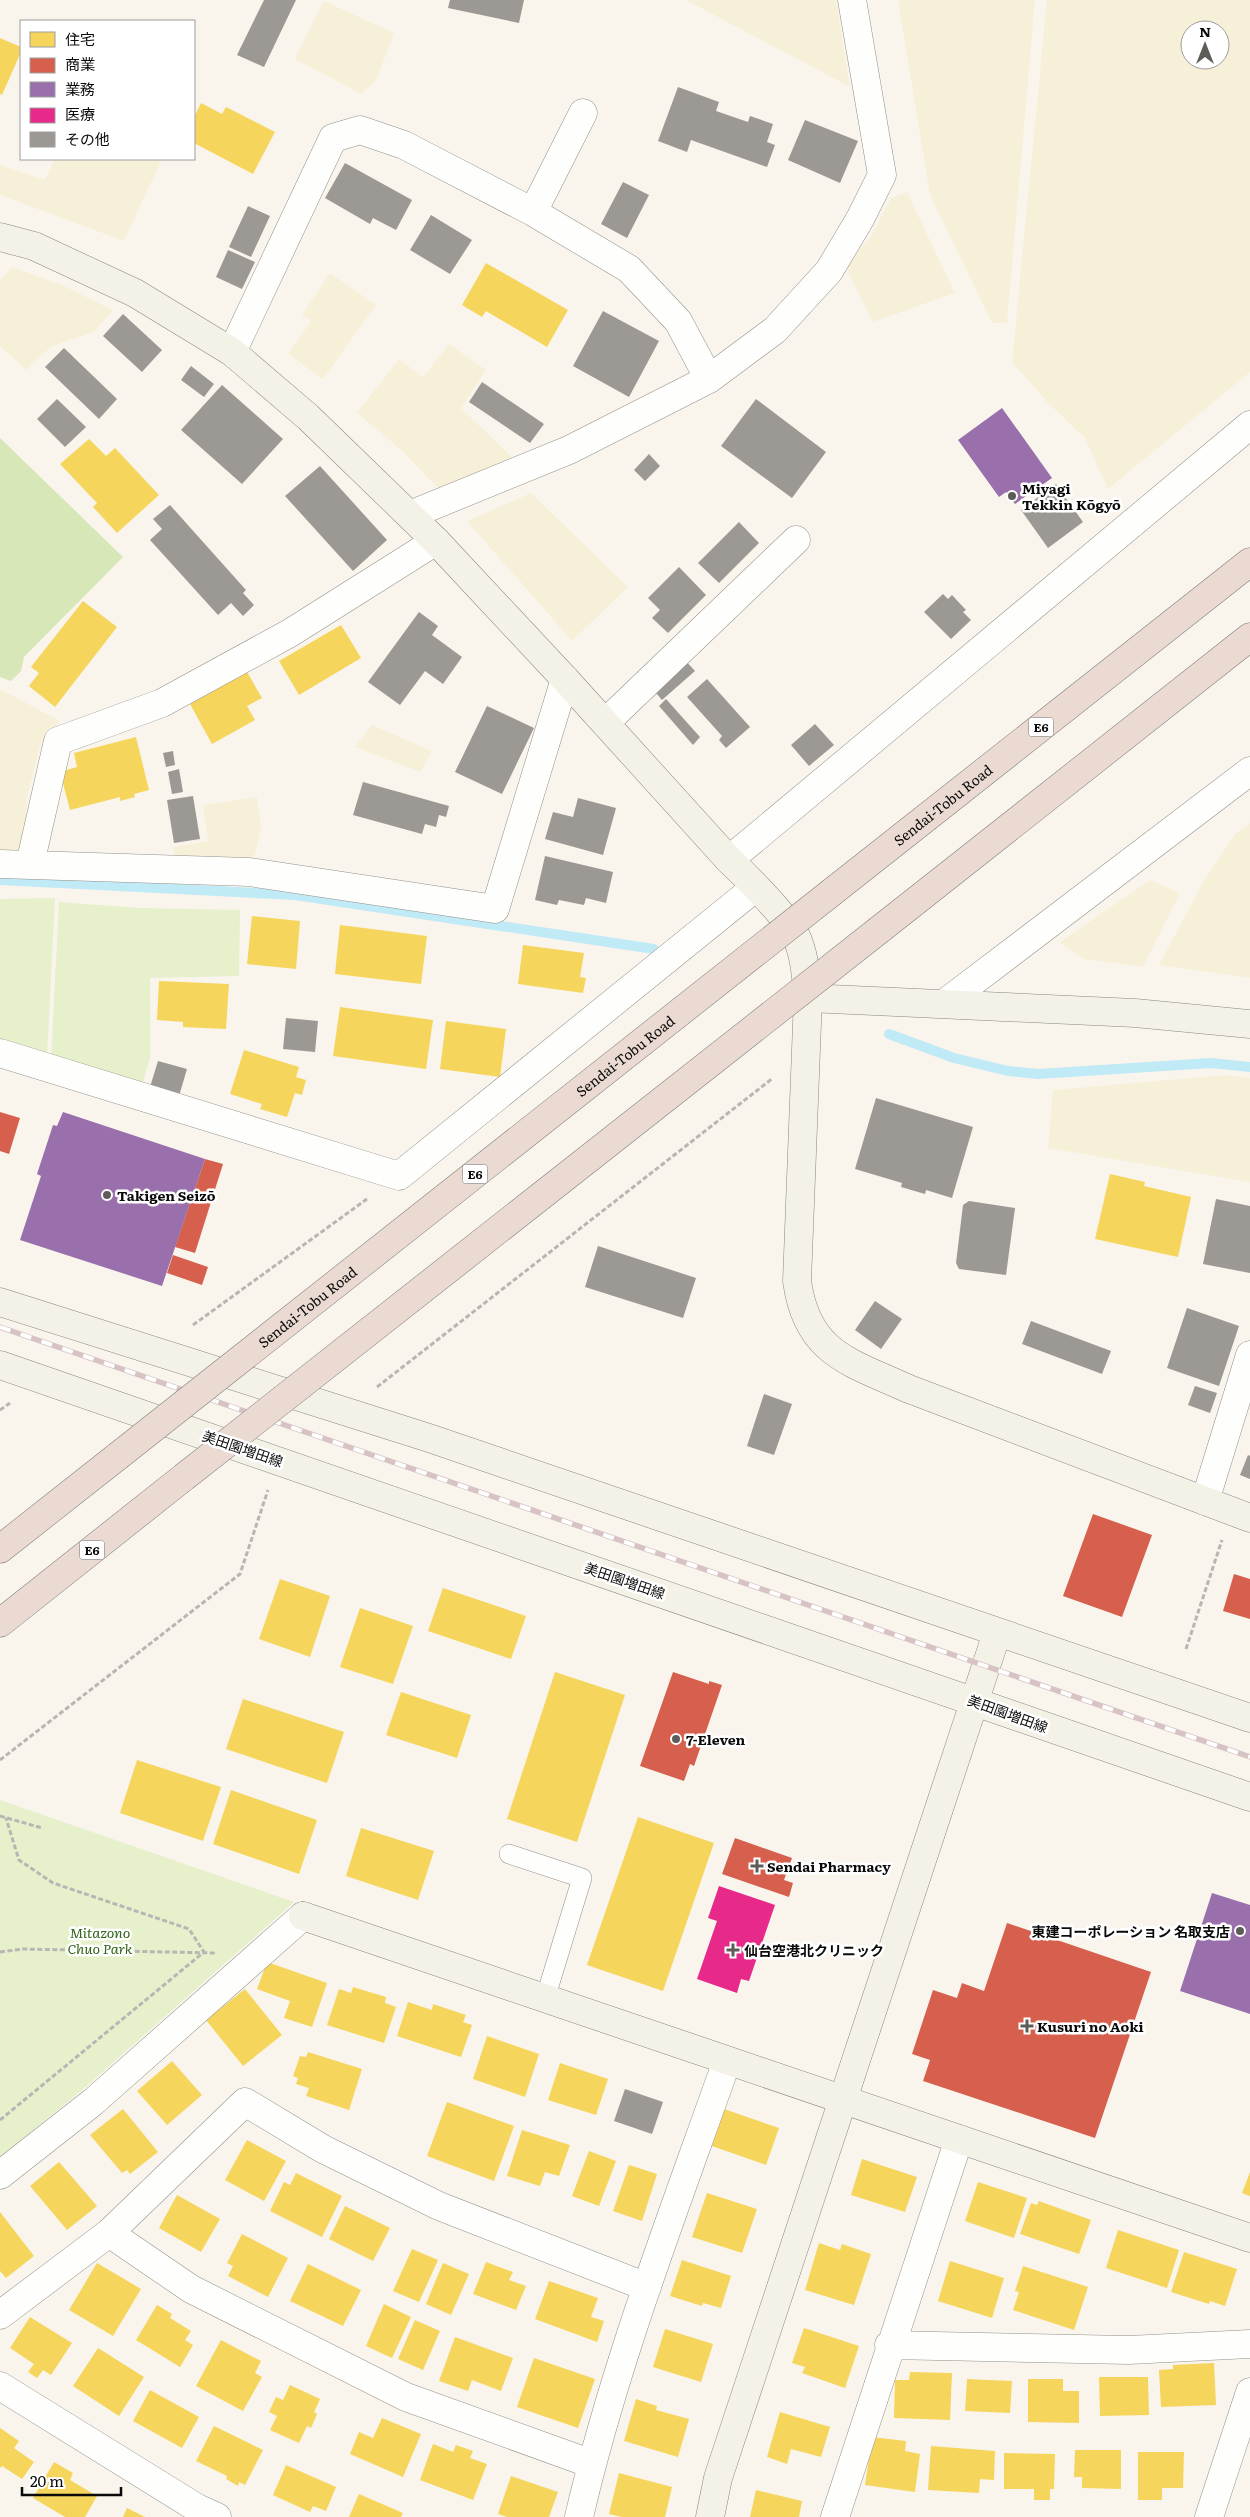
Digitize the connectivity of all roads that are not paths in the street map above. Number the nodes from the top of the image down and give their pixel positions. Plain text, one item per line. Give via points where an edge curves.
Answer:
1 (852, 0) edge
2 (583, 113) dead end
3 (532, 212) junction
4 (0, 236) edge
5 (232, 352) junction
6 (708, 378) junction
7 (1250, 426) edge
8 (410, 515) junction
9 (796, 540) dead end
10 (436, 542) junction
11 (1250, 562) edge
12 (1250, 637) edge
13 (565, 679) junction
14 (605, 723) junction
15 (1250, 771) edge
16 (728, 860) junction
17 (0, 864) edge
18 (30, 864) junction
19 (756, 887) junction
20 (808, 998) junction
21 (946, 1003) junction
22 (1250, 1024) edge
23 (0, 1053) edge
24 (0, 1302) edge
25 (1250, 1355) edge
26 (0, 1365) edge
27 (1205, 1501) junction
28 (1240, 1515) edge
29 (0, 1549) edge
30 (0, 1623) edge
31 (997, 1633) junction
32 (976, 1702) junction
33 (1250, 1718) edge
34 (1250, 1797) edge
35 (509, 1854) dead end
36 (545, 1999) junction
37 (727, 2061) junction
38 (841, 2101) junction
39 (959, 2139) junction
40 (0, 2175) edge
41 (109, 2233) junction
42 (1250, 2238) edge
43 (647, 2287) junction
44 (0, 2315) edge
45 (1250, 2344) edge
46 (889, 2345) junction
47 (0, 2386) edge
48 (1250, 2392) edge
49 (592, 2464) junction
50 (217, 2517) edge
51 (580, 2517) edge
52 (710, 2517) edge
53 (835, 2517) edge
54 (1209, 2517) edge

1 - 6 street via 882,175 828,271 775,330
2 - 3 street
3 - 5 street via 404,144 360,130 333,138
3 - 6 street via 629,269 678,321
4 - 5 street via 34,246 135,293
5 - 8 street via 322,429
6 - 8 street via 569,450
7 - 16 street
8 - 10 street
9 - 14 street
10 - 13 street
10 - 18 street via 290,633 162,703 58,741
11 - 29 highway, Sendai-Tobu Road / E6, bridge
12 - 30 highway, E6, bridge
13 - 14 street
13 - 18 street via 495,909 249,872
14 - 16 street
15 - 21 street
16 - 19 street
17 - 18 street
19 - 20 street via 795,935 805,964
19 - 23 street via 399,1176
20 - 21 street
20 - 27 street via 797,1282 802,1307 814,1334 828,1348 858,1366 909,1389
21 - 22 street via 1135,1013
24 - 31 street via 429,1438
25 - 27 street
26 - 32 street, 美田園増田線
27 - 28 street
31 - 32 street
31 - 33 street
32 - 34 street, 美田園増田線
32 - 38 street
35 - 36 lane via 582,1878
36 - 37 street
36 - 40 street via 303,1916 93,2102
37 - 38 street
37 - 43 street
38 - 39 street
38 - 52 street via 718,2478
39 - 42 street
39 - 46 street
41 - 43 street via 245,2102 323,2149 439,2206
41 - 44 street
41 - 49 street via 191,2289 406,2398
43 - 49 street
45 - 46 street via 1129,2350
46 - 53 street
47 - 50 street via 197,2508
48 - 54 street
49 - 51 street

